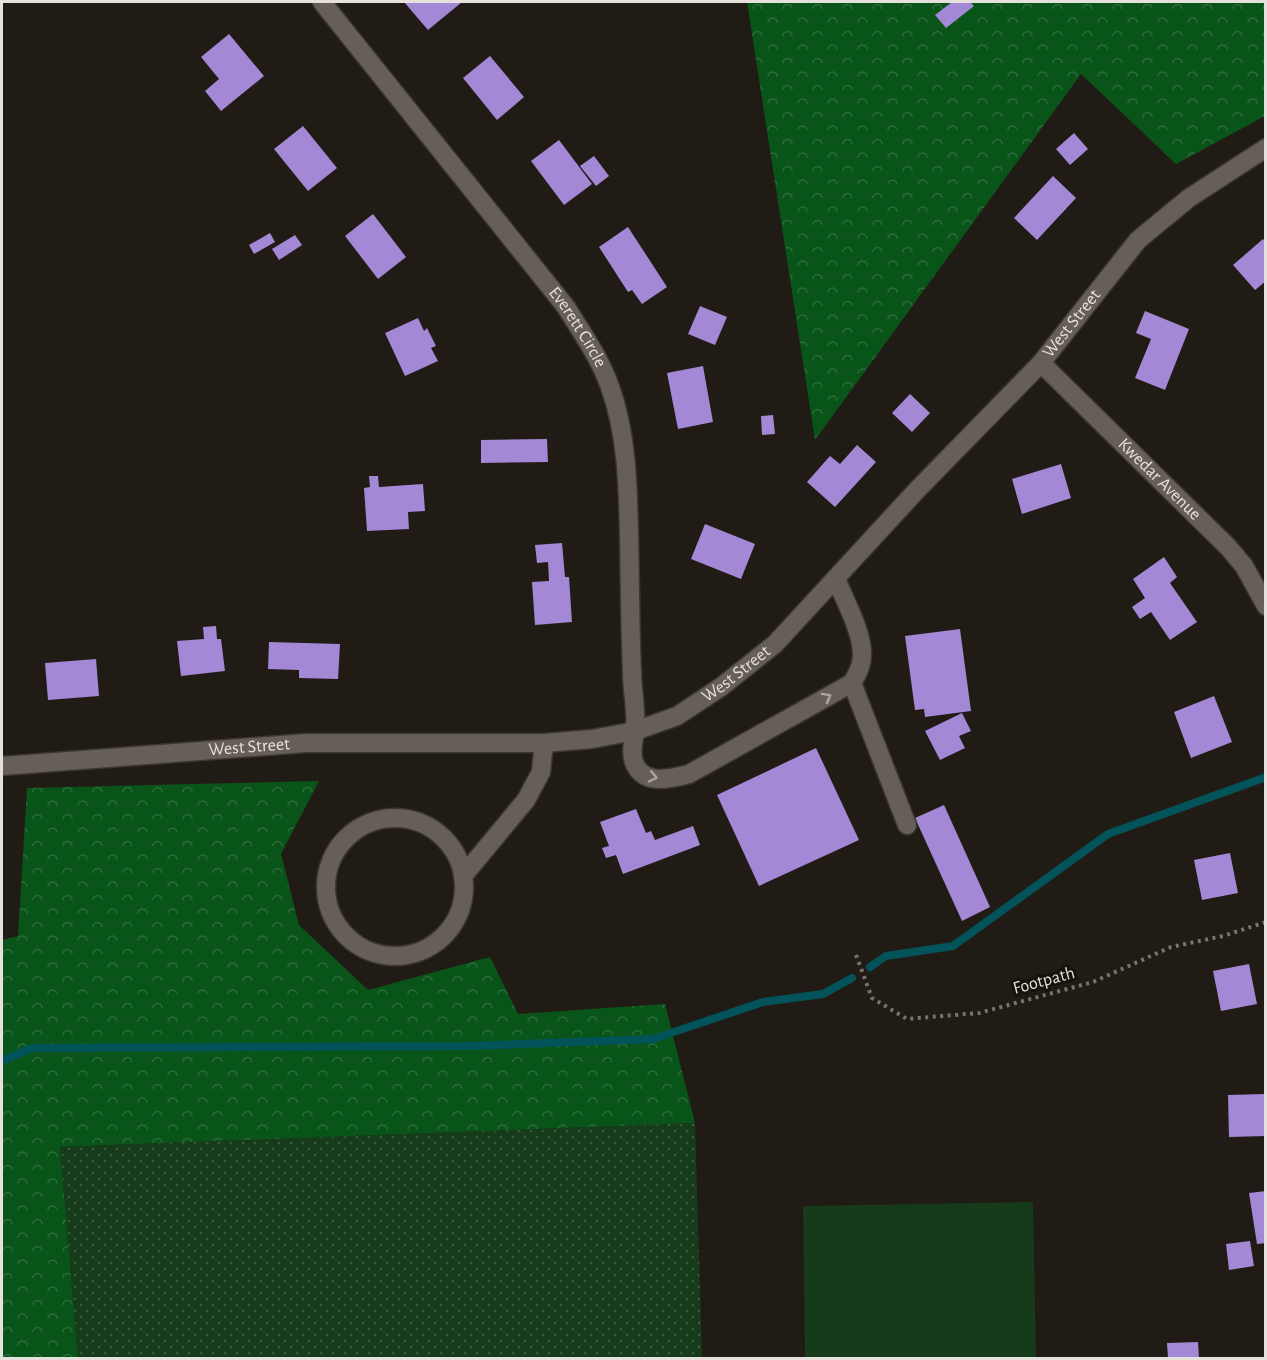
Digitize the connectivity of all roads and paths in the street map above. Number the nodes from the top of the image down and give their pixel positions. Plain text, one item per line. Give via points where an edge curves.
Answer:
1 (322, 2) edge
2 (1266, 148) edge
3 (1041, 363) junction
4 (836, 579) junction
5 (1266, 606) edge
6 (852, 683) junction
7 (635, 731) junction
8 (544, 743) junction
9 (2, 766) edge
10 (907, 825) dead end
11 (463, 876) junction
12 (1266, 922) edge
13 (856, 955) dead end

1 - 7 street, Everett Circle via 552,288 591,346 610,387 627,476
2 - 3 street, West Street via 1189,198 1138,240
3 - 4 street, West Street
3 - 5 street, Kwedar Avenue via 1228,547 1244,566
4 - 6 street via 861,640 860,671
4 - 7 street, West Street via 775,644 721,687 677,716
7 -> 6 street, Everett Circle via 631,749 634,763 642,774 669,779 689,774
6 - 10 street
7 - 8 street, West Street
8 - 9 street, West Street via 306,743
8 - 11 street via 541,772 526,800
11 - 11 street via 463,897 456,918 443,936 426,949 405,956 363,949 344,934 331,914 325,890 328,866 339,845 357,828 378,819 402,818 425,825 443,837 456,855
12 - 13 path, Footpath via 1171,947 1093,982 979,1013 938,1017 907,1019 872,998

